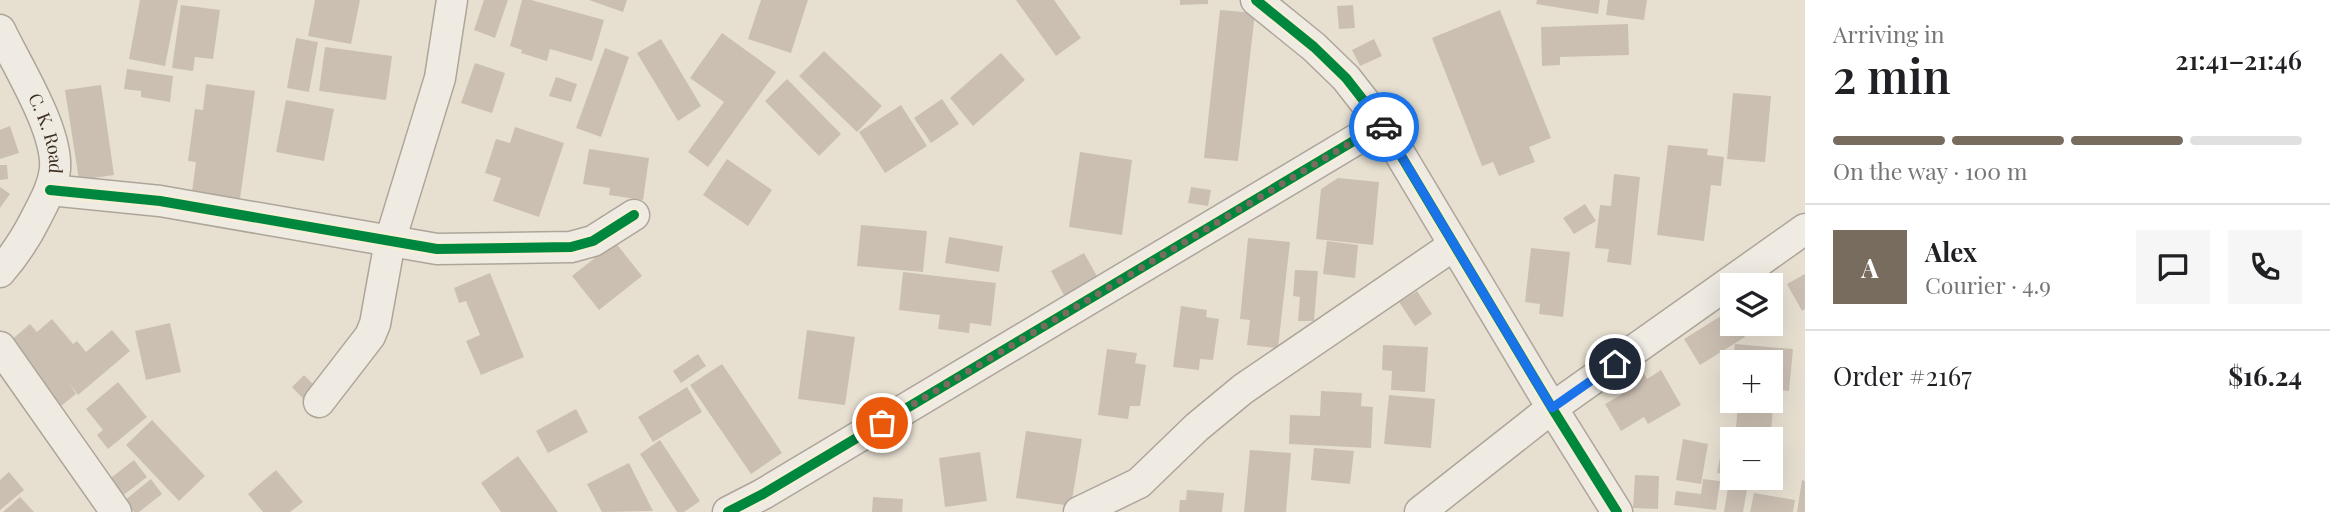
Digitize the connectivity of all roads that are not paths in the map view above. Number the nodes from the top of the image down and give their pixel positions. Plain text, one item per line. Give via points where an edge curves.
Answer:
1 (452, 0) edge
2 (1256, 0) edge
3 (0, 30) edge
4 (1382, 124) junction
5 (50, 190) junction
6 (634, 215) dead end
7 (1805, 229) edge
8 (390, 241) junction
9 (1454, 245) junction
10 (0, 272) edge
11 (0, 347) edge
12 (319, 402) dead end
13 (1552, 408) junction
14 (766, 503) edge
15 (116, 512) edge
16 (728, 512) edge
17 (1079, 512) edge
18 (1420, 512) edge
19 (1617, 512) edge

1 - 8 street via 440,78
2 - 4 street via 1346,78
3 - 5 street, C. K. Road via 50,133 55,168
4 - 9 street
4 - 14 street
5 - 8 street via 160,201
5 - 10 street, C. K. Road via 17,251
6 - 8 street via 593,241 571,247 437,249
7 - 13 street
8 - 12 street via 370,336
9 - 13 street
9 - 17 street via 1243,389 1139,483
11 - 15 street
13 - 18 street
13 - 19 street
14 - 16 street

